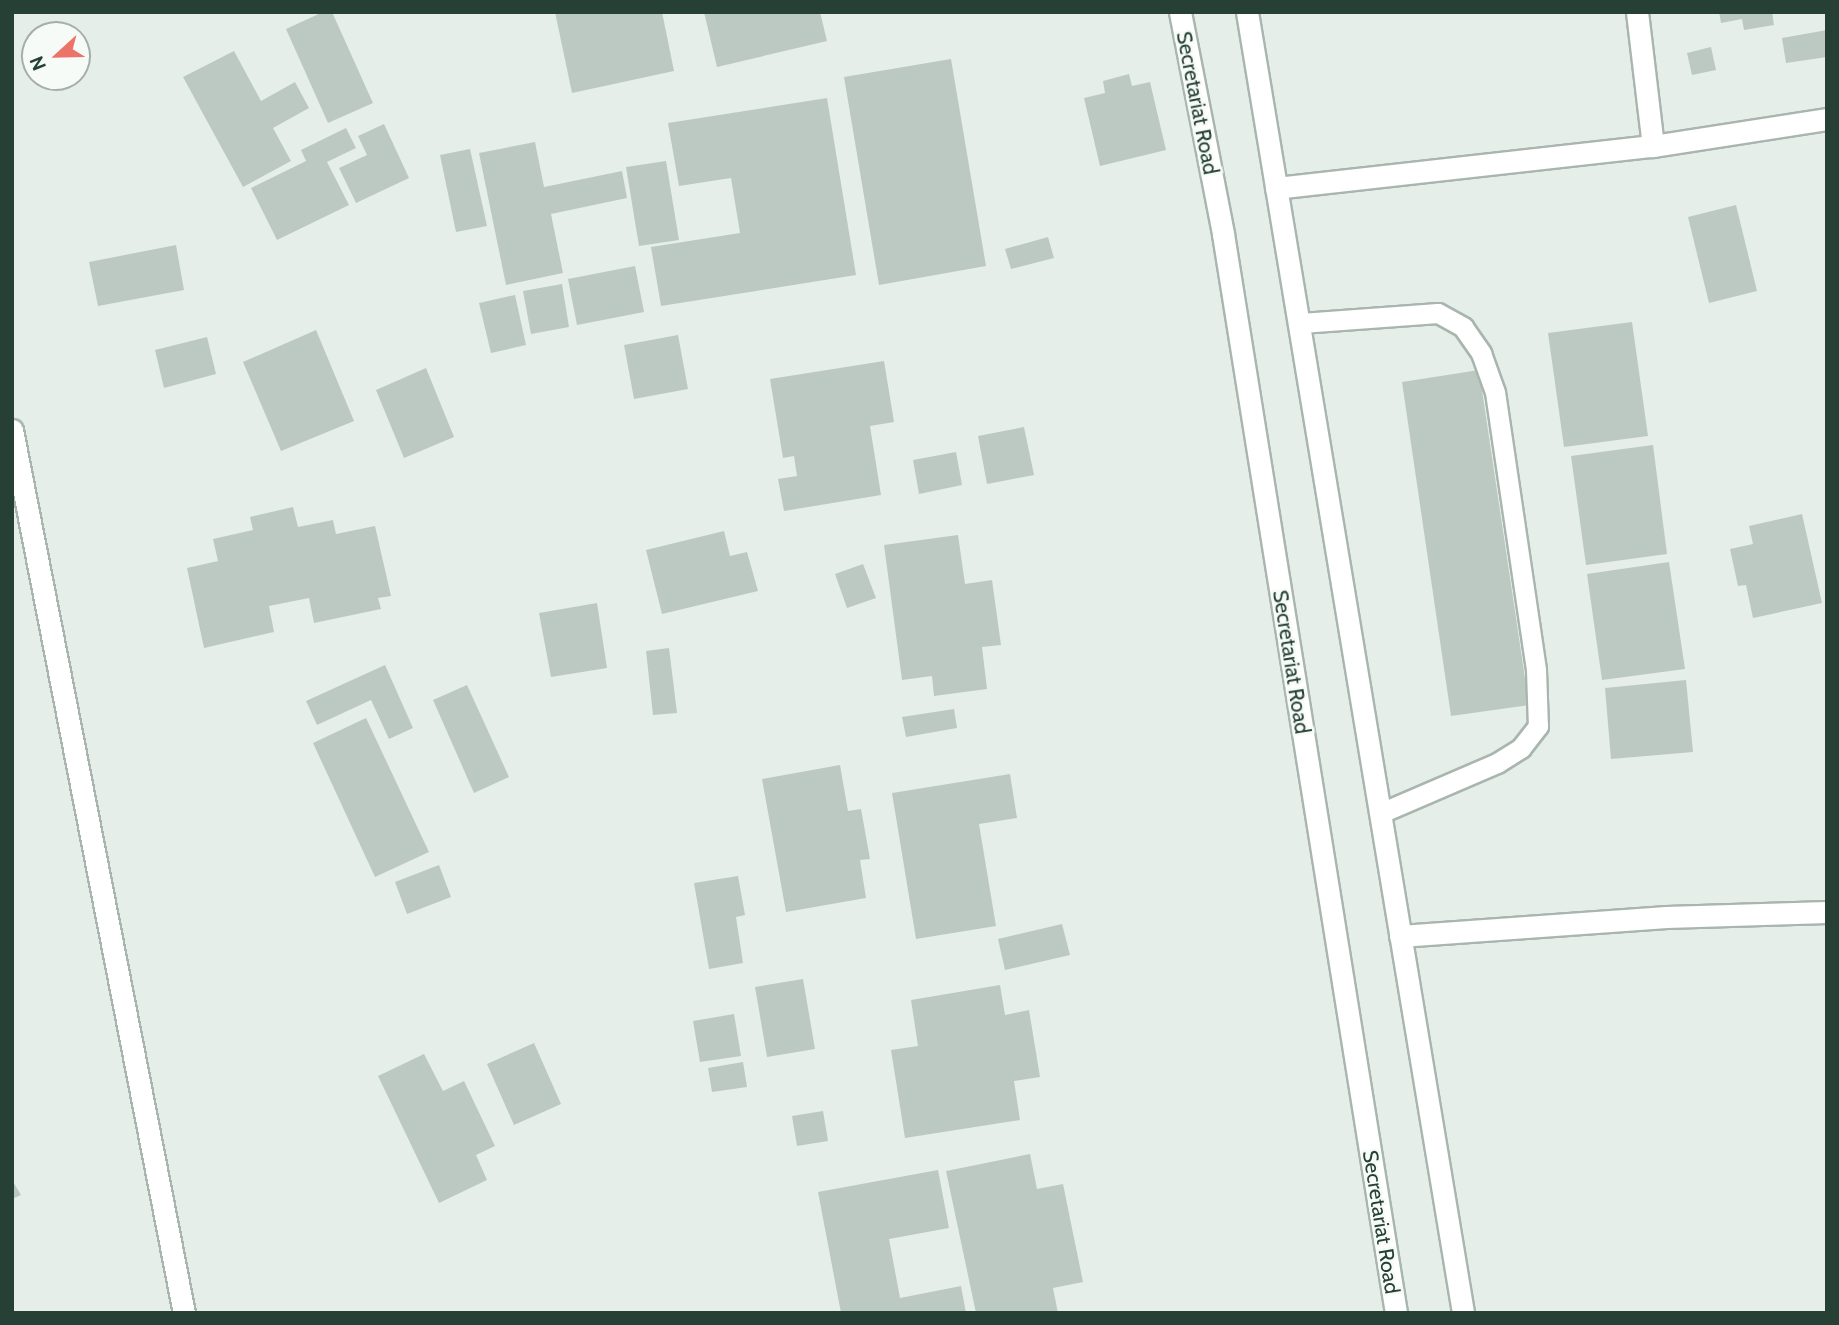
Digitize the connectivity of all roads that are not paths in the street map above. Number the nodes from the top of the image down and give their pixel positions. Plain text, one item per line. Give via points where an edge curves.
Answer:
1 (1180, 12) edge
2 (1247, 12) edge
3 (1637, 12) edge
4 (1827, 119) edge
5 (1653, 146) junction
6 (1276, 188) junction
7 (1301, 323) junction
8 (12, 430) edge
9 (1381, 813) junction
10 (1827, 912) edge
11 (1400, 936) junction
12 (184, 1313) edge
13 (1396, 1313) edge
14 (1463, 1313) edge

1 - 13 street, Secretariat Road via 1225,248
2 - 6 street
3 - 5 street
4 - 5 street
5 - 6 street
6 - 7 street
7 - 9 street
7 - 9 lane via 1438,313 1463,327 1481,353 1495,392 1536,670 1538,726 1521,748 1497,763
8 - 12 street
9 - 11 street
10 - 11 street via 1666,917
11 - 14 street

